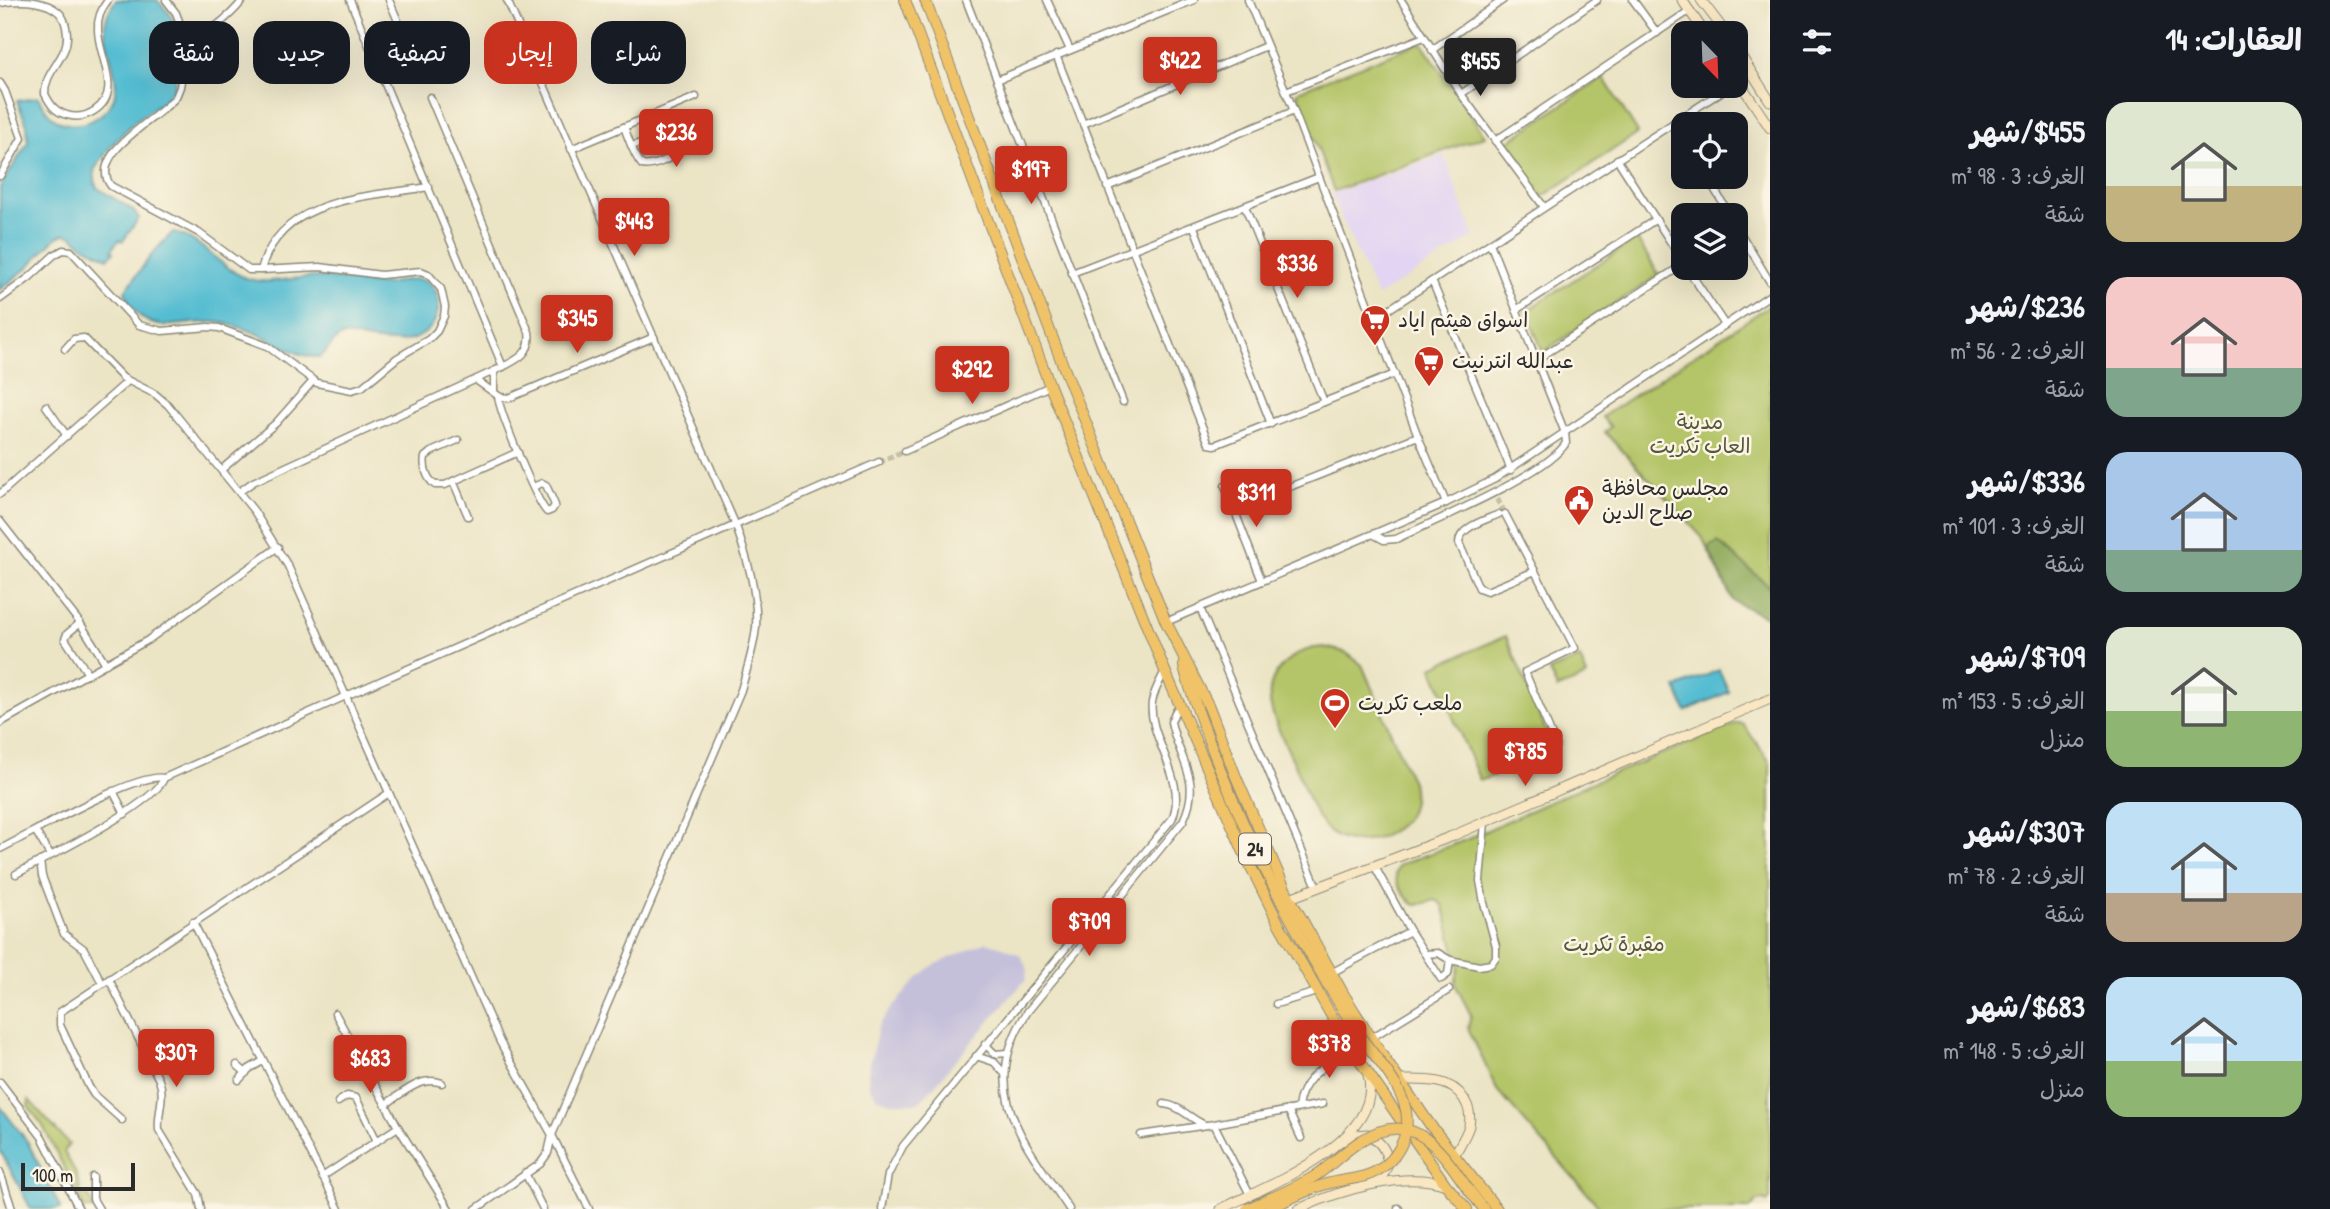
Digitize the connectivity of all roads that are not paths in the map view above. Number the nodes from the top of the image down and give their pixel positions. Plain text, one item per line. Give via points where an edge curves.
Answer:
1 (108, 0) edge
2 (166, 0) edge
3 (243, 0) edge
4 (350, 0) edge
5 (389, 0) edge
6 (507, 0) edge
7 (905, 0) edge
8 (966, 0) edge
9 (1047, 0) edge
10 (1194, 0) edge
11 (1248, 0) edge
12 (1503, 0) edge
13 (1597, 0) edge
14 (1633, 0) edge
15 (1682, 0) edge
16 (1701, 0) edge
17 (927, 1) edge
18 (1404, 1) edge
19 (0, 3) edge
20 (1689, 11) junction
21 (179, 21) edge
22 (221, 21) edge
23 (398, 21) edge
24 (1696, 21) edge
25 (1717, 21) edge
26 (1657, 33) junction
27 (1424, 37) junction
28 (1266, 46) junction
29 (1070, 50) junction
30 (1432, 50) junction
31 (1056, 55) junction
32 (1748, 67) edge
33 (997, 80) junction
34 (0, 83) edge
35 (180, 84) edge
36 (1286, 91) junction
37 (1461, 94) junction
38 (430, 97) dead end
39 (696, 97) dead end
40 (1710, 98) edge
41 (1748, 98) edge
42 (1770, 101) edge
43 (1294, 111) junction
44 (1689, 112) edge
45 (1083, 124) junction
46 (1671, 124) edge
47 (624, 127) junction
48 (1770, 128) edge
49 (1495, 141) junction
50 (632, 146) junction
51 (571, 149) junction
52 (1617, 159) junction
53 (0, 176) edge
54 (1319, 177) junction
55 (429, 187) junction
56 (1107, 187) junction
57 (1245, 207) junction
58 (1544, 208) junction
59 (1655, 220) junction
60 (1194, 227) junction
61 (1490, 243) junction
62 (1671, 244) edge
63 (1748, 246) edge
64 (1131, 250) junction
65 (261, 270) junction
66 (1072, 273) junction
67 (1671, 274) edge
68 (1695, 280) edge
69 (1432, 281) junction
70 (1770, 282) edge
71 (1770, 296) edge
72 (0, 299) edge
73 (1516, 310) junction
74 (1374, 319) junction
75 (1725, 325) junction
76 (653, 337) junction
77 (65, 349) dead end
78 (1536, 360) junction
79 (503, 366) junction
80 (1064, 368) junction
81 (494, 371) junction
82 (1395, 374) junction
83 (1046, 375) junction
84 (476, 380) junction
85 (128, 381) junction
86 (313, 381) junction
87 (1050, 386) junction
88 (496, 393) junction
89 (1123, 402) dead end
90 (1324, 402) junction
91 (46, 406) dead end
92 (1270, 424) junction
93 (1565, 433) junction
94 (67, 436) junction
95 (1418, 436) junction
96 (458, 440) dead end
97 (905, 451) tunnel mouth
98 (518, 452) junction
99 (879, 462) tunnel mouth
100 (221, 470) junction
101 (1511, 470) junction
102 (453, 481) junction
103 (533, 486) dead end
104 (1225, 486) dead end
105 (239, 492) junction
106 (0, 494) edge
107 (1249, 503) dead end
108 (1446, 503) junction
109 (468, 516) dead end
110 (0, 521) edge
111 (736, 526) junction
112 (1373, 534) junction
113 (278, 547) junction
114 (1535, 571) junction
115 (1262, 581) junction
116 (1200, 608) junction
117 (1166, 622) junction
118 (80, 623) junction
119 (1181, 654) junction
120 (106, 664) junction
121 (1165, 671) junction
122 (88, 674) junction
123 (346, 696) junction
124 (1770, 699) edge
125 (1181, 707) junction
126 (0, 723) edge
127 (1556, 745) dead end
128 (164, 778) junction
129 (113, 791) junction
130 (389, 793) junction
131 (125, 814) junction
132 (1485, 822) junction
133 (36, 831) junction
134 (0, 849) edge
135 (50, 855) junction
136 (40, 861) junction
137 (1374, 865) junction
138 (16, 874) dead end
139 (1317, 887) junction
140 (1290, 898) junction
141 (193, 922) junction
142 (1410, 931) junction
143 (1426, 954) junction
144 (1450, 960) junction
145 (1331, 973) junction
146 (105, 981) junction
147 (1449, 990) dead end
148 (1317, 992) junction
149 (1276, 1004) dead end
150 (335, 1013) dead end
151 (1371, 1038) junction
152 (985, 1044) junction
153 (1352, 1048) junction
154 (1008, 1053) junction
155 (976, 1056) junction
156 (263, 1061) junction
157 (237, 1065) dead end
158 (246, 1073) junction
159 (1368, 1073) junction
160 (1005, 1074) junction
161 (239, 1080) dead end
162 (1399, 1080) junction
163 (0, 1082) edge
164 (442, 1083) dead end
165 (338, 1101) dead end
166 (386, 1104) junction
167 (1164, 1104) dead end
168 (1323, 1104) dead end
169 (1298, 1108) junction
170 (1288, 1110) junction
171 (122, 1120) dead end
172 (1211, 1125) junction
173 (398, 1126) junction
174 (551, 1135) junction
175 (1142, 1135) dead end
176 (1301, 1138) dead end
177 (377, 1141) junction
178 (1327, 1153) junction
179 (1454, 1156) junction
180 (0, 1172) edge
181 (526, 1173) junction
182 (93, 1177) dead end
183 (322, 1177) junction
184 (1446, 1185) junction
185 (1359, 1189) junction
186 (1250, 1195) junction
187 (12, 1209) edge
188 (79, 1209) edge
189 (99, 1209) edge
190 (201, 1209) edge
191 (339, 1209) edge
192 (449, 1209) edge
193 (476, 1209) edge
194 (543, 1209) edge
195 (589, 1209) edge
196 (881, 1209) edge
197 (1069, 1209) edge
198 (1221, 1209) edge
199 (1247, 1209) edge
200 (1269, 1209) edge
201 (1298, 1209) edge
202 (1467, 1209) edge
203 (1484, 1209) edge
204 (1497, 1209) edge

1 - 19 street via 98,29 108,92 96,110 74,117 56,111 45,94 46,83 67,45 63,16 42,3
2 - 21 street
3 - 22 street
4 - 55 street
5 - 23 street
6 - 51 street
7 - 83 main road
8 - 33 street
9 - 29 street
10 - 29 street
11 - 28 street
12 - 30 street
13 - 37 street
14 - 26 street
15 - 20 street
16 - 25 street
17 - 80 main road
18 - 27 street
20 - 24 street
20 - 26 street
26 - 49 street
27 - 30 street
27 - 36 street
28 - 36 street
28 - 45 street
29 - 31 street
30 - 37 street
31 - 33 street
31 - 45 street
32 - 42 street
33 - 66 street
34 - 53 street via 22,138
35 - 65 street via 176,97 117,150 105,169 106,180 199,233 249,270
36 - 43 street
37 - 49 street
38 - 79 street via 529,332 525,354
39 - 47 street
40 - 44 street
41 - 48 street
43 - 54 street
43 - 56 street
45 - 56 street
46 - 52 street
47 - 50 street
47 - 51 street
49 - 58 street
50 - 50 street via 638,161 646,166 676,151 667,134
51 - 76 street
52 - 58 street
52 - 59 street
54 - 57 street
54 - 74 street
55 - 65 street via 348,199 310,211 278,237
55 - 79 street
56 - 64 street
57 - 60 street
57 - 90 street
58 - 61 street
59 - 62 street
59 - 73 street
60 - 64 street
60 - 92 street
61 - 69 street
61 - 73 street
63 - 70 street
64 - 66 street
64 - 92 street via 1209,444
65 - 86 street via 320,267 377,275 417,271 428,274 442,289 445,307 437,331 366,385 352,390
66 - 89 street
67 - 78 street
68 - 75 street
69 - 74 street
69 - 101 street
71 - 75 street
72 - 86 street via 54,255 71,251 139,324 157,331 219,328 267,346
73 - 78 street
74 - 82 street
75 - 93 street
76 - 88 street via 509,398
76 - 111 street
77 - 85 street via 74,339 84,338
78 - 93 street
79 - 81 street
80 - 83 main road
80 - 117 main road
81 - 84 street
81 - 88 street
82 - 90 street
82 - 95 street
83 - 87 main road
84 - 88 street
84 - 105 street
85 - 94 street
85 - 100 street via 162,399
86 - 100 street via 276,423
87 - 97 street
87 - 121 main road
88 - 98 street
90 - 92 street
91 - 94 street
93 - 101 street
93 - 112 street via 1566,443 1559,452 1496,495 1395,539
94 - 106 street
95 - 107 street
95 - 108 street
96 - 102 street via 429,453 424,463 435,485
98 - 102 street
98 - 103 street
99 - 111 street
100 - 105 street
101 - 108 street
102 - 109 street
104 - 115 street
105 - 113 street
108 - 112 street
110 - 118 street
111 - 123 street
111 - 174 street via 756,608 752,653 741,690
112 - 115 street
113 - 120 street via 148,640
113 - 123 street
114 - 114 street via 1502,514 1459,537 1479,588 1487,591
114 - 127 street via 1575,649 1525,672
115 - 116 street
116 - 117 street
116 - 139 street
117 - 119 main road
118 - 120 street
118 - 122 street via 65,639
119 - 140 main road via 1209,707
119 - 200 main road, 24, bridge via 1200,718 1256,853 1307,950 1405,1104 1407,1124 1401,1146 1378,1171 1316,1187
120 - 122 street
121 - 125 main road
121 - 152 street via 1152,710 1176,792 1172,819
122 - 126 street
123 - 128 street
123 - 130 street
124 - 132 street
125 - 148 main road via 1256,880
125 - 154 street via 1171,722 1192,784 1183,821 1028,1011
128 - 129 street
128 - 131 street
129 - 131 street
129 - 133 street
130 - 141 street
130 - 174 street via 500,1042
131 - 135 street
132 - 137 street
132 - 144 street via 1480,881 1496,957 1483,966
133 - 134 street
133 - 135 street
135 - 136 street
136 - 138 street
136 - 146 street via 64,934 83,949
137 - 139 street
137 - 142 street
139 - 140 street
140 - 145 main road
141 - 146 street
141 - 156 street
142 - 143 street
142 - 145 street
143 - 144 street via 1438,953
143 - 144 street via 1441,979 1449,972
145 - 151 main road
146 - 171 street via 60,1012 59,1018 89,1087
146 - 190 street via 159,1080 163,1092 159,1130 198,1195
147 - 151 street
148 - 149 street
148 - 153 main road
150 - 166 street
151 - 162 main road
152 - 154 street via 995,1054
152 - 155 street
153 - 159 main road
153 - 169 street via 1311,1077 1300,1094
154 - 160 street
155 - 160 street via 994,1062
155 - 196 street via 897,1155 884,1185
156 - 158 street
156 - 183 street
157 - 158 street
158 - 161 street
159 - 178 street via 1368,1103 1348,1133
159 - 184 main road
160 - 197 street via 1017,1129
162 - 179 main road
162 - 179 street via 1444,1083 1463,1098 1469,1108 1469,1125
163 - 188 street via 42,1137
164 - 166 street via 422,1081
165 - 177 street via 356,1098
166 - 173 street
167 - 172 street
168 - 169 street
169 - 170 street
170 - 172 street
170 - 176 street
172 - 175 street
172 - 186 street
173 - 177 street
173 - 192 street
174 - 181 street via 544,1159
174 - 195 street
177 - 183 street
178 - 185 street via 1354,1135 1376,1139 1387,1156 1387,1166 1382,1177
178 - 186 street
179 - 204 main road
180 - 187 street
181 - 193 street
181 - 194 street
182 - 189 street via 92,1195
183 - 191 street
184 - 185 street via 1422,1180
184 - 202 main road
185 - 201 street
186 - 198 street
199 - 203 main road, bridge via 1315,1175 1363,1139 1393,1129 1432,1142

